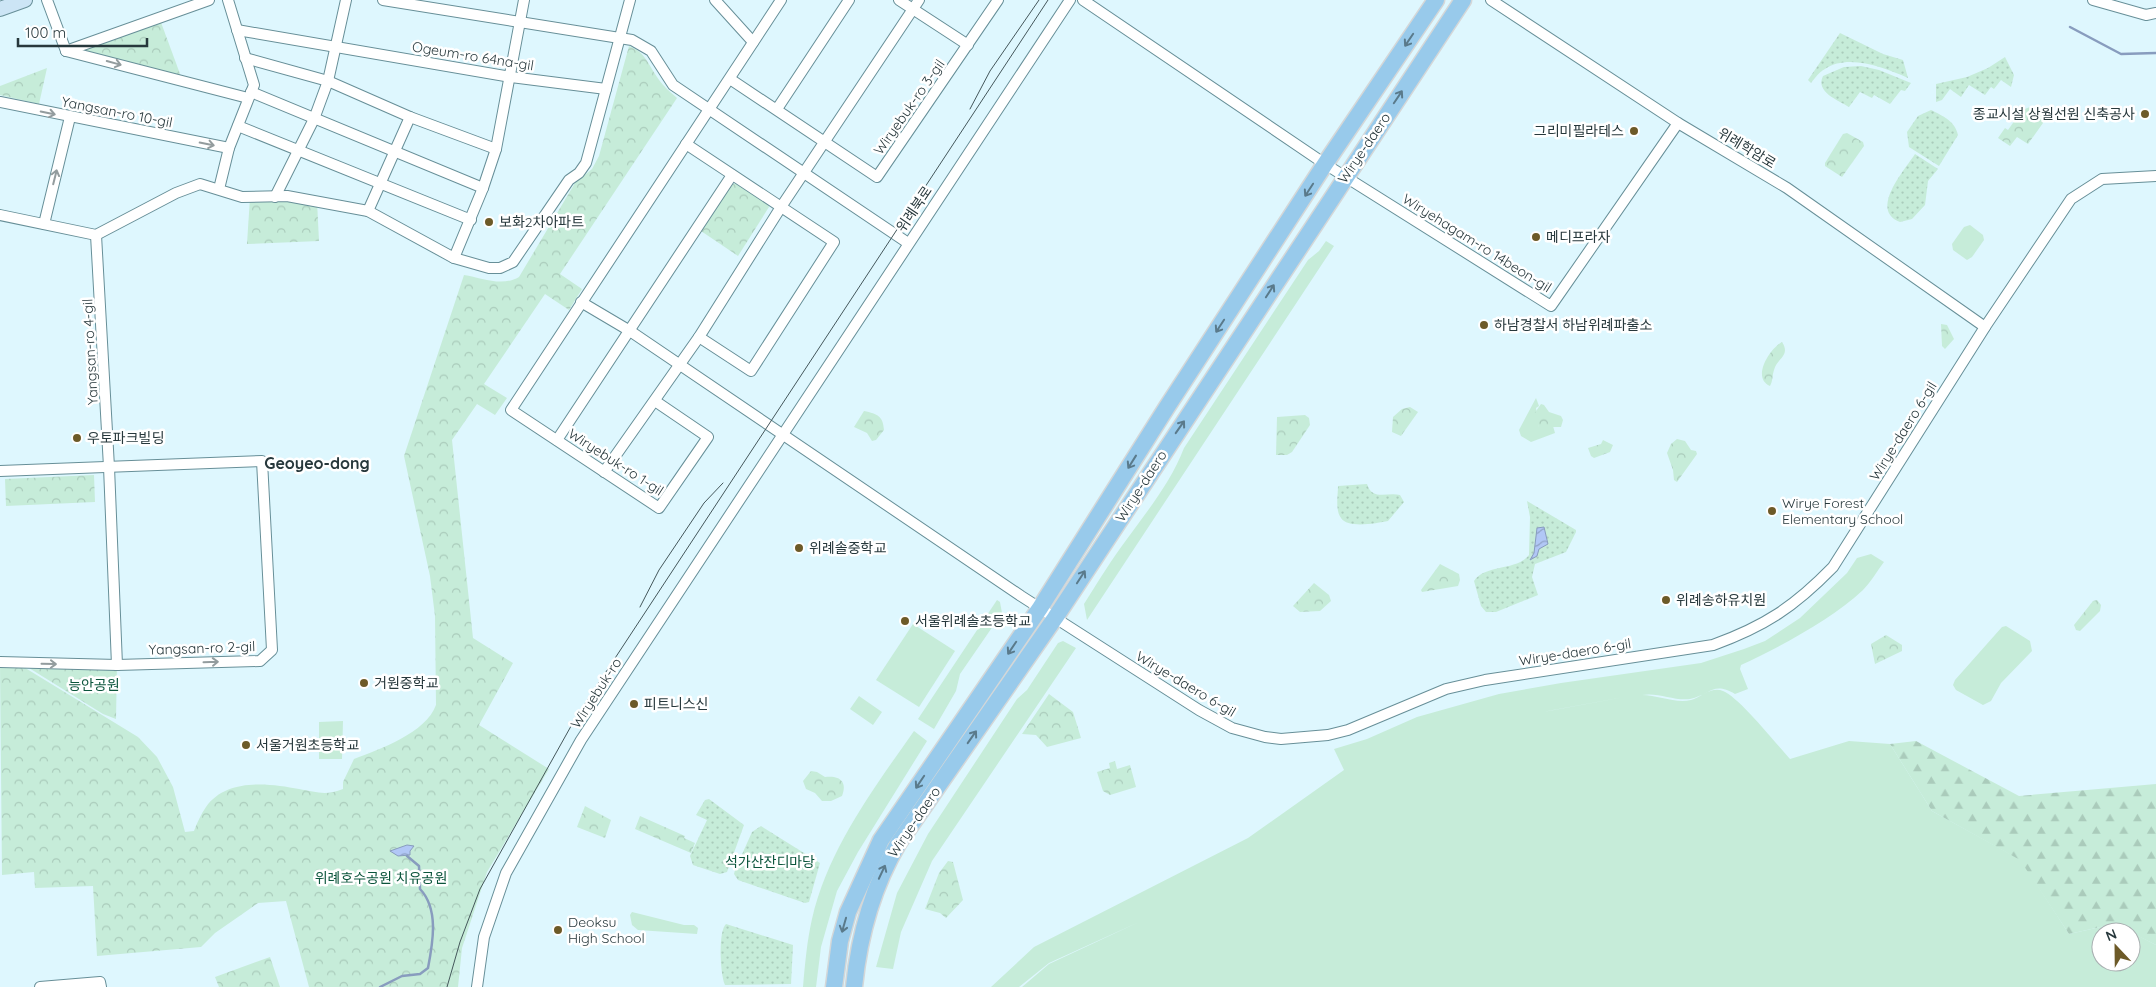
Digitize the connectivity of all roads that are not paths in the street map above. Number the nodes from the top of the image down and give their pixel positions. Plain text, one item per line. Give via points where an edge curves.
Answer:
1 (26, 0) edge
2 (47, 0) edge
3 (209, 0) edge
4 (228, 0) edge
5 (346, 0) edge
6 (383, 0) edge
7 (524, 0) edge
8 (630, 0) edge
9 (715, 0) edge
10 (781, 0) edge
11 (849, 0) edge
12 (899, 0) edge
13 (919, 0) edge
14 (998, 0) edge
15 (1070, 0) edge
16 (1083, 0) edge
17 (1436, 0) edge
18 (1463, 0) edge
19 (1491, 0) edge
20 (2093, 0) edge
21 (0, 9) edge
22 (913, 9) junction
23 (2156, 13) edge
24 (520, 23) junction
25 (236, 30) junction
26 (620, 38) junction
27 (753, 42) junction
28 (968, 45) junction
29 (335, 48) junction
30 (66, 51) junction
31 (245, 58) junction
32 (511, 77) junction
33 (730, 79) junction
34 (328, 81) junction
35 (606, 89) junction
36 (249, 95) junction
37 (0, 102) edge
38 (710, 109) junction
39 (777, 109) junction
40 (70, 117) junction
41 (410, 117) junction
42 (314, 119) junction
43 (1678, 123) junction
44 (238, 126) junction
45 (825, 143) junction
46 (686, 144) junction
47 (229, 148) junction
48 (496, 149) junction
49 (298, 151) junction
50 (396, 153) junction
51 (1326, 164) junction
52 (803, 173) junction
53 (732, 175) junction
54 (1345, 176) junction
55 (2156, 176) edge
56 (381, 184) junction
57 (484, 188) junction
58 (219, 189) junction
59 (275, 197) junction
60 (781, 207) junction
61 (368, 211) junction
62 (0, 215) edge
63 (471, 220) junction
64 (44, 224) junction
65 (96, 235) junction
66 (908, 243) junction
67 (454, 258) junction
68 (582, 302) junction
69 (1985, 327) junction
70 (630, 331) junction
71 (699, 337) junction
72 (679, 365) junction
73 (655, 401) junction
74 (782, 434) junction
75 (557, 440) junction
76 (109, 467) junction
77 (0, 471) edge
78 (604, 472) junction
79 (1040, 608) junction
80 (1055, 618) junction
81 (0, 662) edge
82 (117, 665) junction
83 (40, 987) edge
84 (101, 987) edge
85 (477, 987) edge
86 (834, 987) edge
87 (854, 987) edge

1 - 21 main road
2 - 30 street
3 - 30 street
4 - 25 street
5 - 29 street
6 - 24 street
7 - 24 street
8 - 26 street
9 - 27 street
10 - 27 street
11 - 39 street
12 - 22 street
13 - 22 street
14 - 28 street, Wiryebuk-ro 3-gil
15 - 66 street, 위례북로
16 - 51 street, Wiryehagam-ro 14beon-gil
17 -> 51 main road, Wirye-daero
54 -> 18 main road, Wirye-daero
19 - 43 street, 위례학암로
20 - 23 street via 2146,15
22 - 28 street
22 - 45 street
24 - 26 street
24 - 32 street
25 - 29 street, Ogeum-ro 64na-gil
25 - 31 street
26 - 35 street
26 - 38 street via 632,40 651,51 673,85
27 - 33 street
28 - 45 street, Wiryebuk-ro 3-gil via 878,177
29 - 32 street, Ogeum-ro 64na-gil
29 - 34 street
30 -> 36 street
31 - 34 street
31 - 36 street via 254,85
32 - 35 street, Ogeum-ro 64na-gil
32 - 48 street
33 - 38 street
33 - 39 street
34 - 41 street
34 - 42 street
35 - 67 street via 586,163 569,180 513,262 500,268 489,268
36 - 42 street
36 - 44 street
37 -> 40 street, Yangsan-ro 10-gil
38 - 46 street, Wiryebuk-ro 1-gil
38 - 52 street
39 - 45 street
40 -> 47 street, Yangsan-ro 10-gil
64 -> 40 street
41 - 48 street
41 - 50 street
42 - 49 street
42 - 50 street
43 - 54 street, Wiryehagam-ro 14beon-gil via 1551,306
43 - 69 street, 위례학암로 via 1787,188
44 - 47 street
44 - 49 street
45 - 52 street
46 - 53 street
46 - 68 street, Wiryebuk-ro 1-gil
47 - 58 street
48 - 57 street
49 - 56 street
49 - 59 street
50 - 56 street
50 - 57 street
51 - 54 street, Wiryehagam-ro 14beon-gil
51 -> 79 main road, Wirye-daero
52 - 60 street
52 - 66 street
53 - 60 street
53 - 70 street, Wiryebuk-ro 1-gil
80 -> 54 main road, Wirye-daero
55 - 69 street, Wirye-daero 6-gil via 2102,179 2071,199
56 - 61 street
56 - 63 street
57 - 63 street
58 - 59 street via 242,197
58 - 65 street via 200,184
59 - 61 street via 287,196
60 - 71 street
60 - 71 street via 834,242 751,371
61 - 67 street
62 - 64 street
63 - 67 street
64 - 65 street
65 - 76 street, Yangsan-ro 4-gil
66 - 74 street, 위례북로
68 - 70 street
68 - 75 street, Wiryebuk-ro 1-gil via 512,410
69 - 80 street, Wirye-daero 6-gil via 1833,567 1805,596 1771,619 1747,633 1713,645 1485,680 1446,689 1348,730 1281,739 1265,737 1216,720
70 - 72 street
70 - 75 street, Wiryebuk-ro 1-gil
71 - 72 street
72 - 73 street
72 - 74 street
73 - 78 street
73 - 78 street, Wiryebuk-ro 1-gil via 708,437 659,508
74 - 79 street, Wirye-daero 6-gil
74 - 85 street, Wiryebuk-ro via 581,740 506,873 484,937
75 - 78 street, Wiryebuk-ro 1-gil
76 - 77 street
76 - 82 street, Yangsan-ro 4-gil
82 -> 76 street, Yangsan-ro 2-gil via 260,661 272,650 262,461
79 - 80 street, Wirye-daero 6-gil
79 -> 86 main road, Wirye-daero via 881,840 848,912 840,941
87 -> 80 main road, Wirye-daero via 862,936 882,872 899,842
81 -> 82 street, Yangsan-ro 2-gil
83 - 84 street via 100,982

